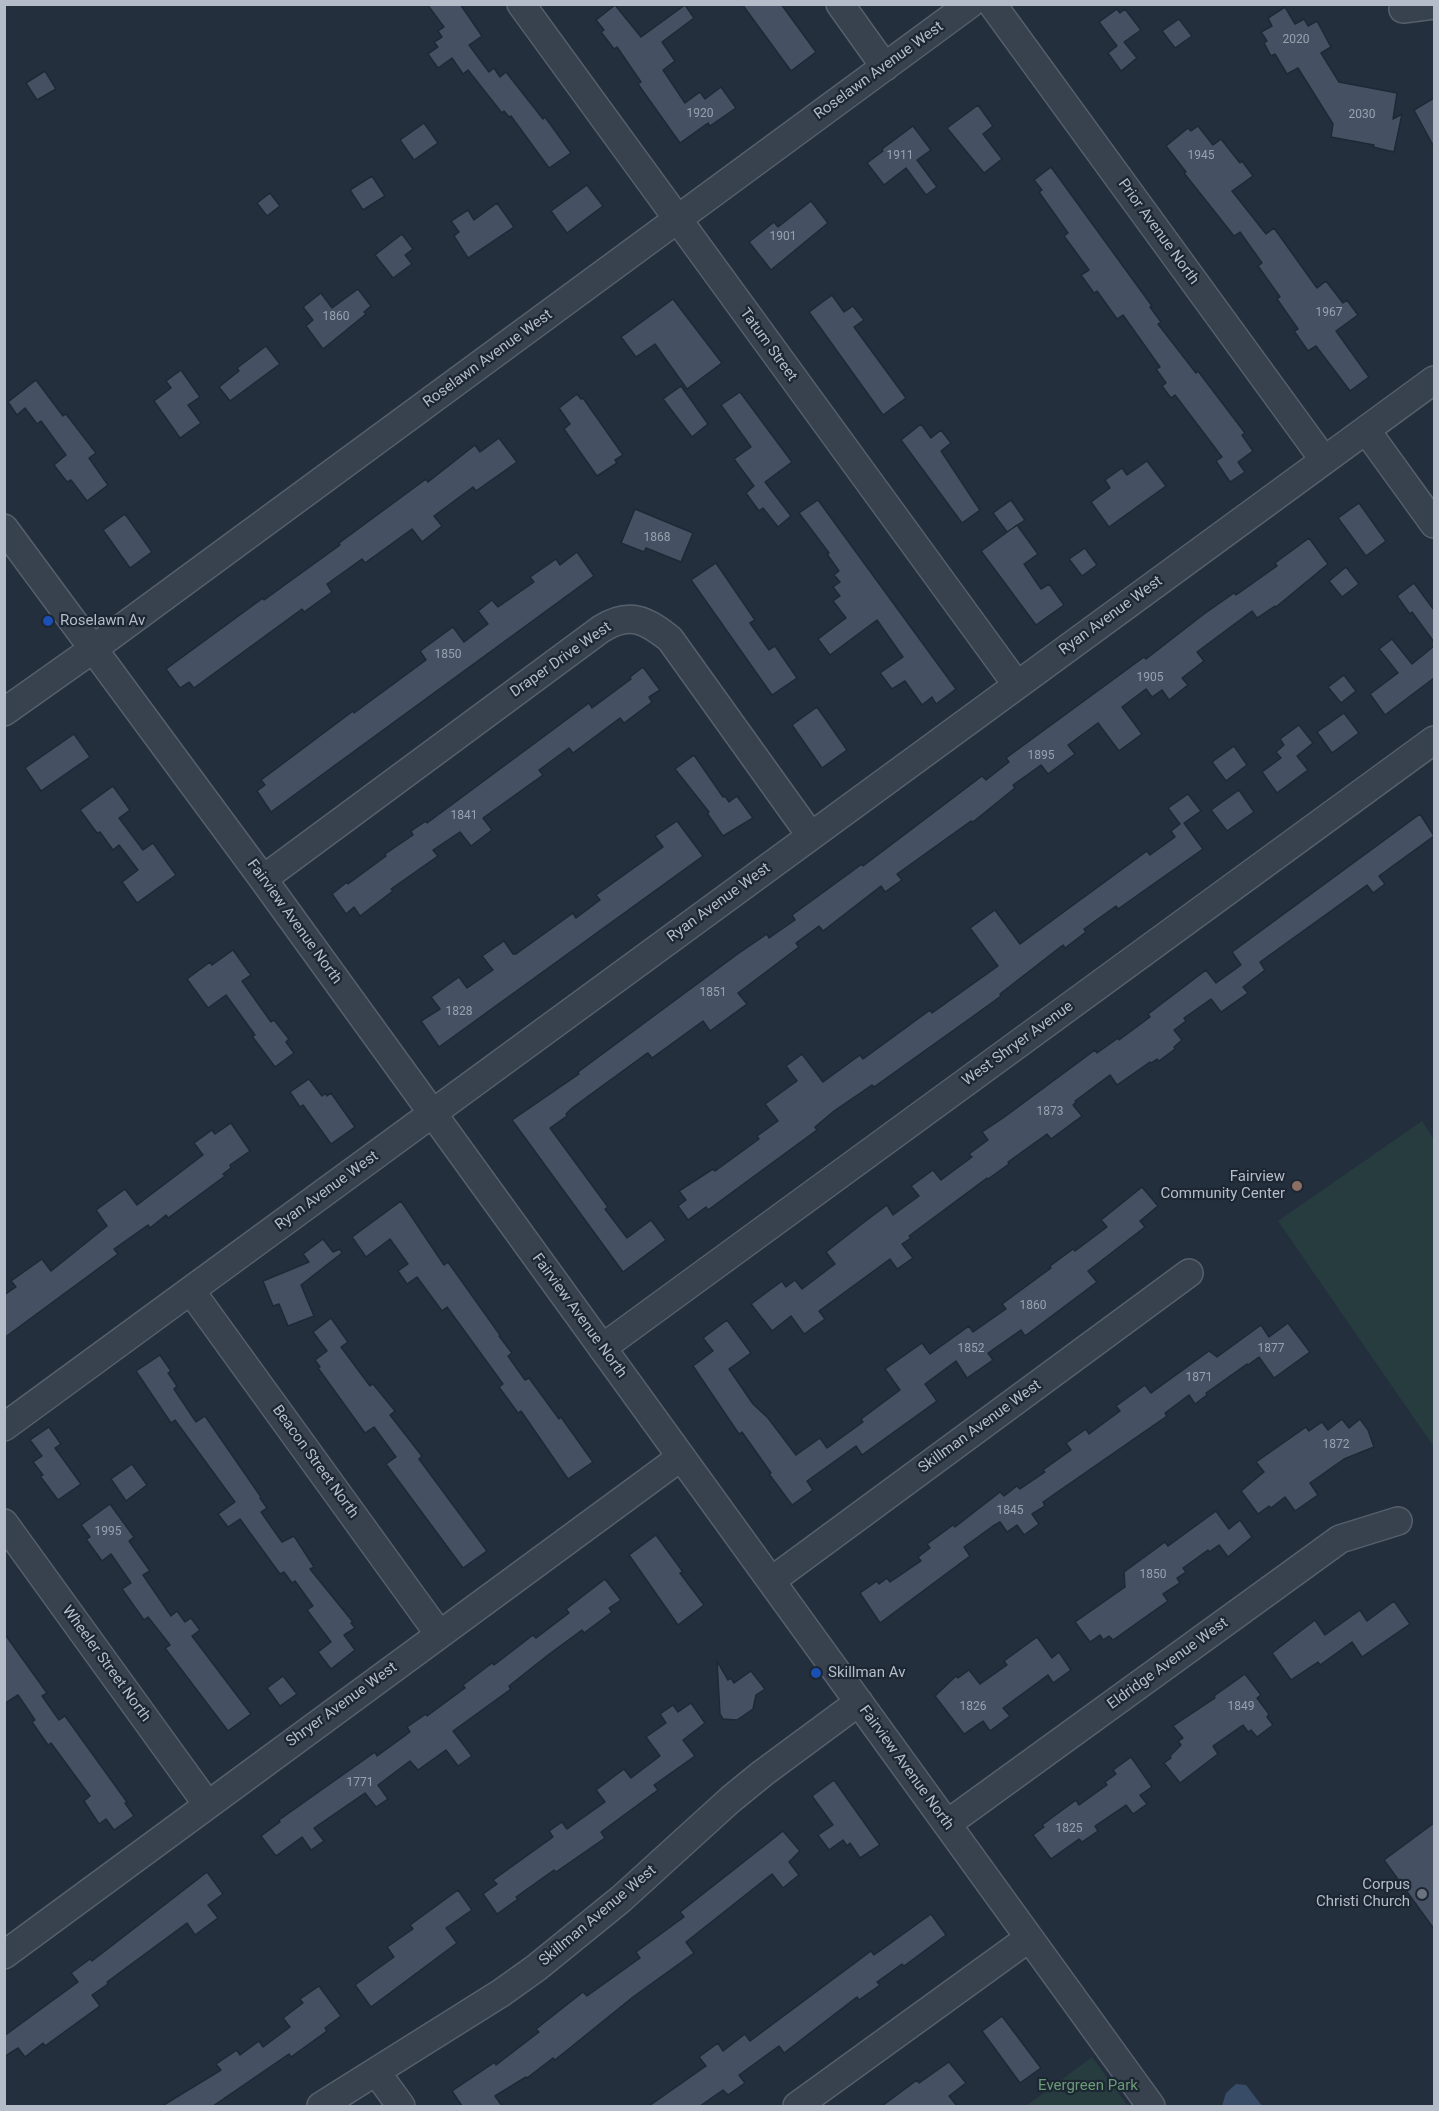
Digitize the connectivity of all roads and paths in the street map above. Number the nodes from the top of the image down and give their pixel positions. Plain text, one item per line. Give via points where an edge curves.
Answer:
1 (521, 4) edge
2 (840, 4) edge
3 (970, 4) edge
4 (992, 4) edge
5 (1434, 4) edge
6 (1403, 9) dead end
7 (885, 67) junction
8 (677, 220) junction
9 (1434, 381) edge
10 (1366, 430) junction
11 (1324, 460) junction
12 (1434, 524) edge
13 (4, 528) edge
14 (93, 649) junction
15 (1017, 686) junction
16 (4, 712) edge
17 (1434, 740) edge
18 (811, 836) junction
19 (263, 879) junction
20 (433, 1113) junction
21 (1189, 1273) dead end
22 (191, 1291) junction
23 (602, 1348) junction
24 (4, 1427) edge
25 (681, 1457) junction
26 (1398, 1521) dead end
27 (4, 1523) edge
28 (771, 1581) junction
29 (439, 1634) junction
30 (859, 1702) junction
31 (207, 1804) junction
32 (947, 1824) junction
33 (1029, 1938) junction
34 (4, 1955) edge
35 (377, 2073) junction
36 (321, 2106) edge
37 (401, 2106) edge
38 (797, 2106) edge
39 (1151, 2106) edge

1 - 8 street, Tatum Street
2 - 7 street
3 - 7 street, Roselawn Avenue West
4 - 11 street, Prior Avenue North
5 - 6 street
7 - 8 street, Roselawn Avenue West
8 - 14 street, Roselawn Avenue West
8 - 15 street, Tatum Street
9 - 10 street, Ryan Avenue West
10 - 11 street, Ryan Avenue West
10 - 12 street
11 - 15 street, Ryan Avenue West
13 - 14 street, Fairview Avenue North
14 - 16 street, Roselawn Avenue West
14 - 19 street, Fairview Avenue North
15 - 18 street, Ryan Avenue West
17 - 23 street, West Shryer Avenue
18 - 19 street, Draper Drive West via 670,639 643,621 629,619 601,629
18 - 20 street, Ryan Avenue West
19 - 20 street, Fairview Avenue North
20 - 22 street, Ryan Avenue West
20 - 23 street, Fairview Avenue North
21 - 28 street, Skillman Avenue West
22 - 24 street, Ryan Avenue West
22 - 29 street, Beacon Street North
23 - 25 street, Fairview Avenue North
25 - 28 street, Fairview Avenue North
25 - 29 street, Shryer Avenue West
26 - 32 street, Eldridge Avenue West via 1340,1539
27 - 31 street, Wheeler Street North
28 - 30 street, Fairview Avenue North
29 - 31 street, Shryer Avenue West
30 - 32 street, Fairview Avenue North
30 - 35 street, Skillman Avenue West via 731,1799 621,1899 536,1968
31 - 34 street, Shryer Avenue West
32 - 33 street, Fairview Avenue North
33 - 38 street
33 - 39 street, Fairview Avenue North
35 - 36 street, Skillman Avenue West
35 - 37 street

